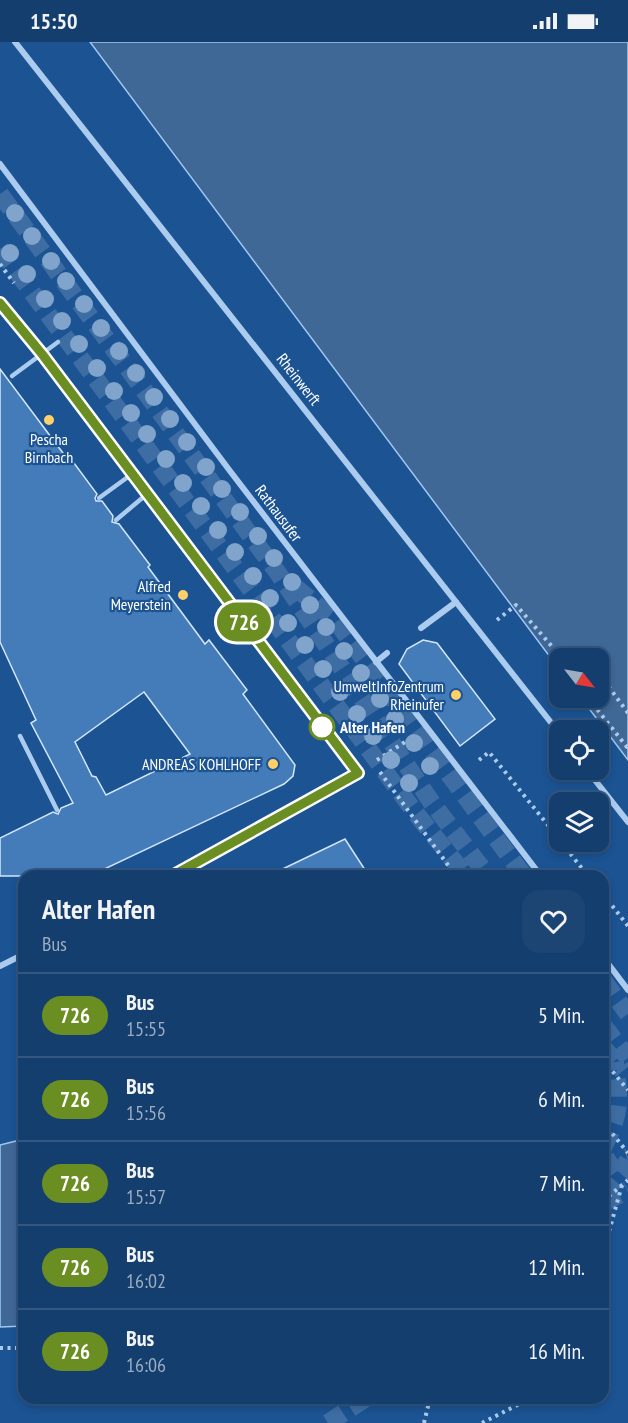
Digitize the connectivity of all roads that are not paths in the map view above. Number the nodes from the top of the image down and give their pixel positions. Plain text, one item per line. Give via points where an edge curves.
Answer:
1 (15, 42) edge
2 (0, 164) edge
3 (0, 303) edge
4 (58, 342) dead end
5 (42, 354) junction
6 (12, 376) dead end
7 (132, 474) junction
8 (147, 494) junction
9 (99, 498) dead end
10 (116, 520) dead end
11 (456, 602) junction
12 (421, 628) dead end
13 (387, 652) dead end
14 (376, 662) junction
15 (549, 720) edge
16 (20, 736) dead end
17 (595, 780) edge
18 (57, 810) dead end
19 (628, 822) edge
20 (183, 870) edge
21 (537, 870) edge
22 (18, 957) edge
23 (609, 965) edge
24 (0, 966) edge
25 (628, 990) edge

1 - 11 street, Rheinwerft
2 - 14 street, Rathausufer
3 - 5 street
4 - 5 lane
5 - 6 lane
5 - 7 street
7 - 8 street
7 - 9 lane
8 - 10 lane
8 - 20 street via 358,773
11 - 12 street
11 - 15 street, Rheinwerft
13 - 14 street
14 - 21 street, Rathausufer
16 - 18 lane
17 - 19 street
22 - 24 street
23 - 25 street

